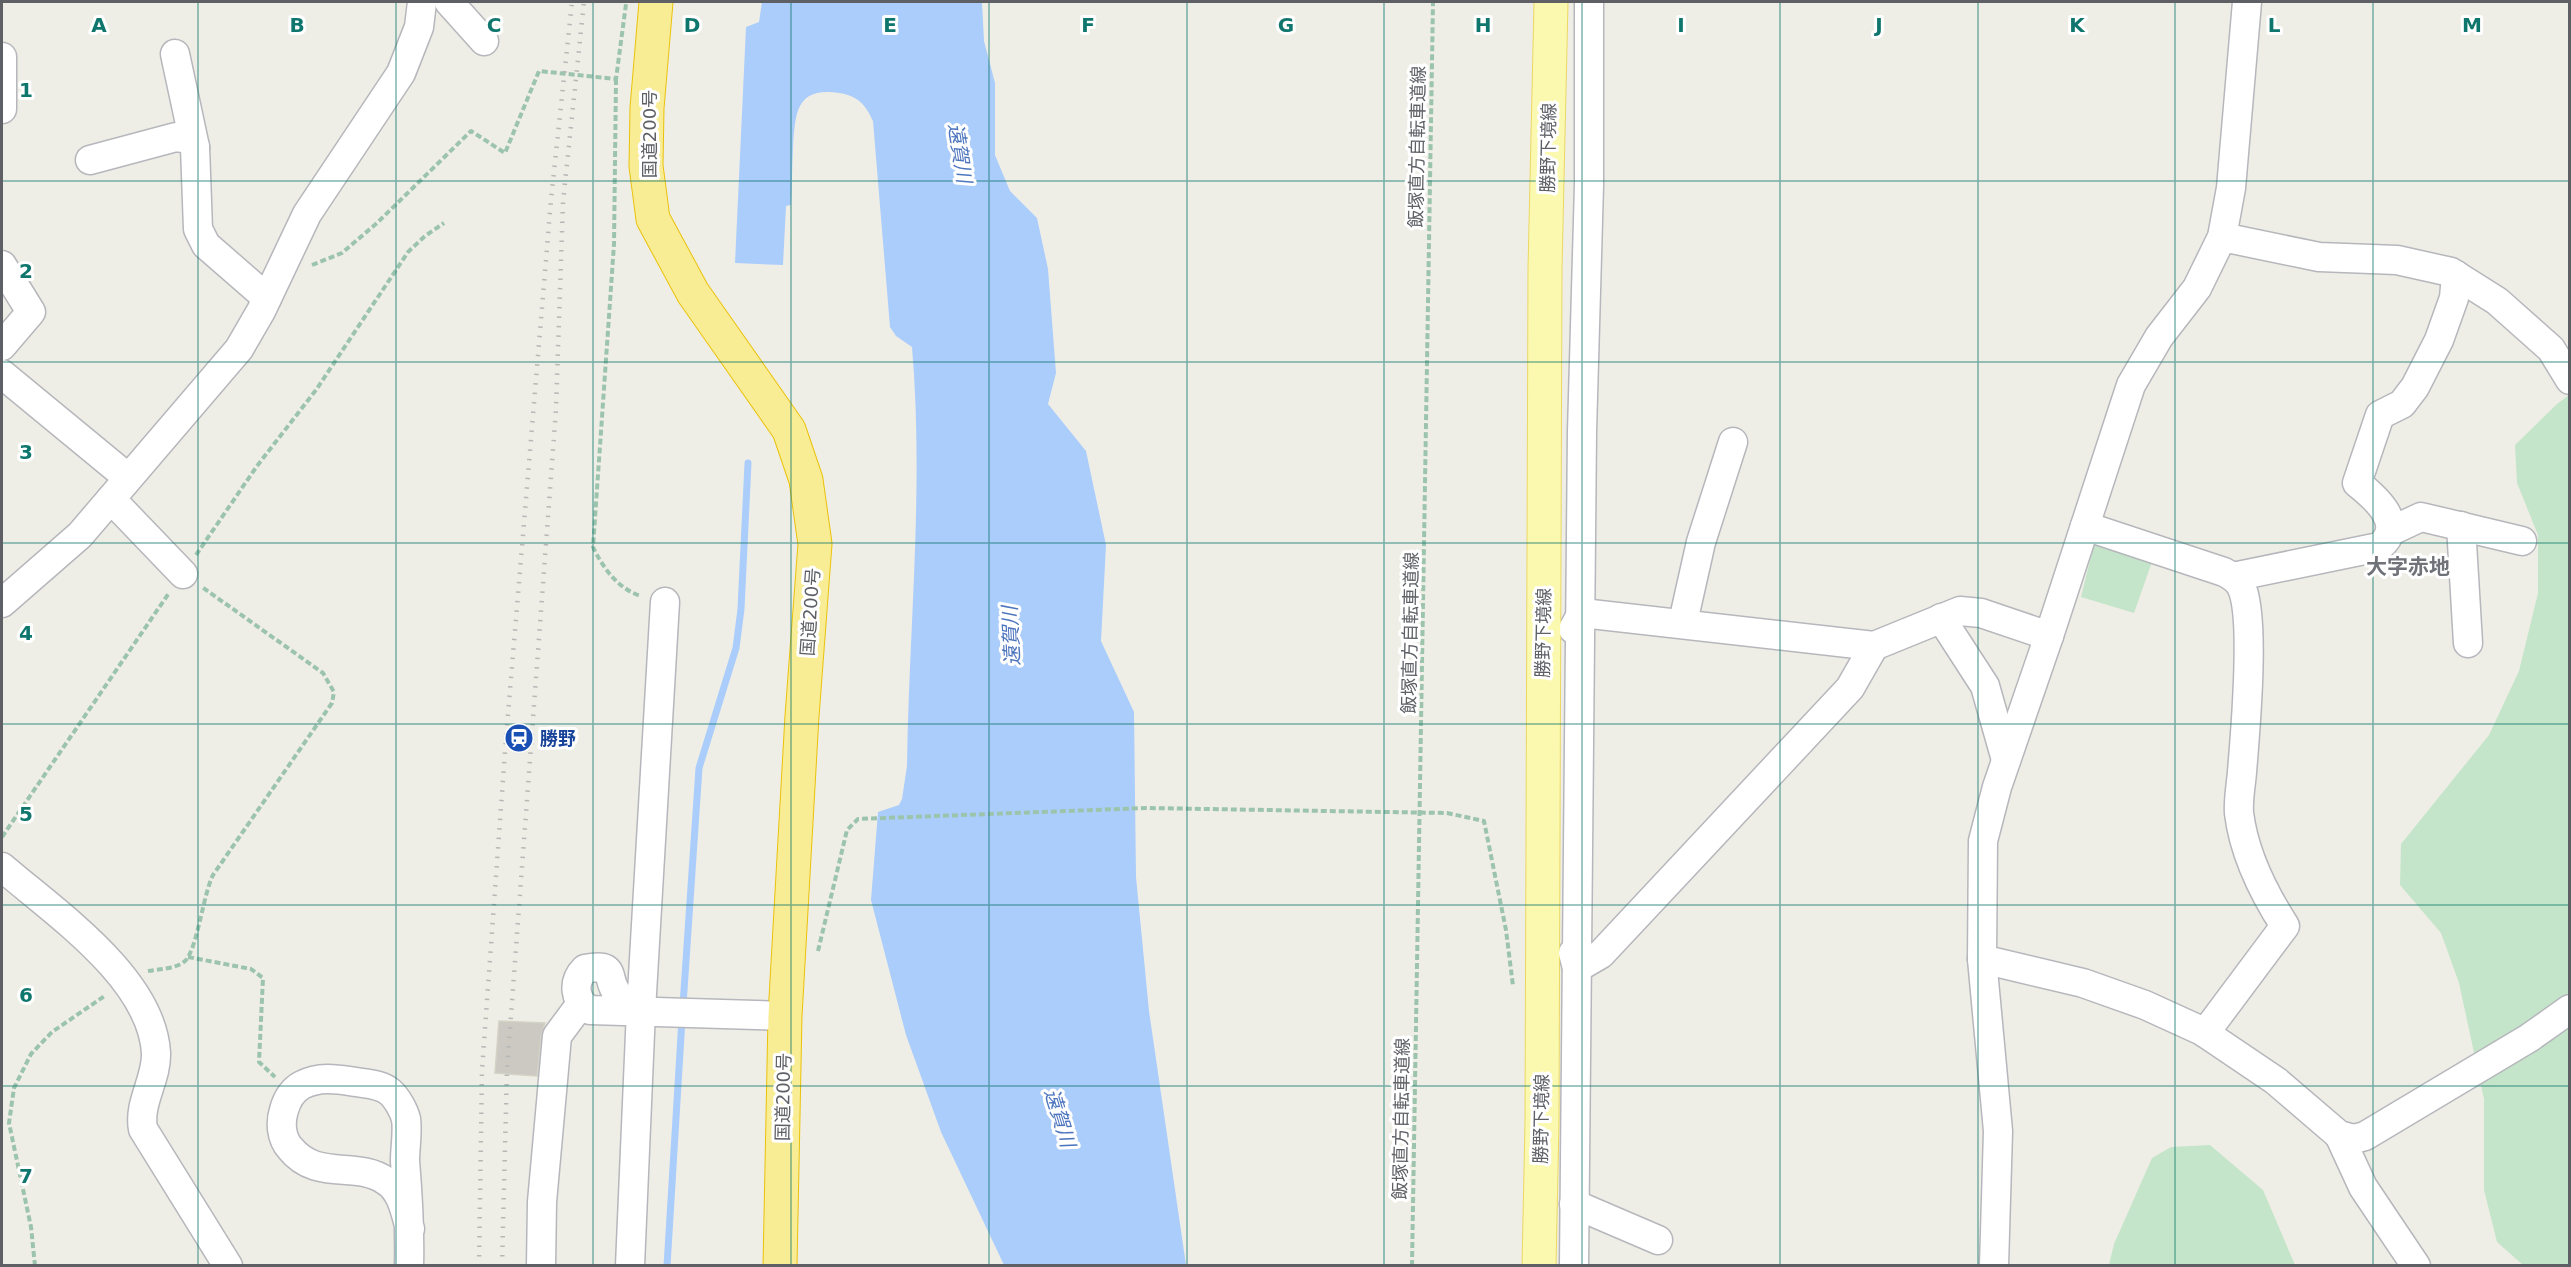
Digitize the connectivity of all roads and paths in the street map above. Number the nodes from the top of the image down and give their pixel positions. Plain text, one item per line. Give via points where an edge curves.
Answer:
1 (422, 2) edge
2 (449, 2) edge
3 (626, 2) edge
4 (656, 2) edge
5 (1433, 2) edge
6 (1551, 2) edge
7 (1589, 2) edge
8 (2247, 2) edge
9 (484, 41) dead end
10 (175, 54) dead end
11 (2, 57) edge
12 (616, 79) junction
13 (2, 109) edge
14 (195, 147) junction
15 (90, 160) dead end
16 (444, 223) dead end
17 (2222, 237) junction
18 (2, 265) edge
19 (309, 267) dead end
20 (2456, 275) junction
21 (267, 298) junction
22 (2, 346) edge
23 (2, 374) edge
24 (2570, 380) edge
25 (1733, 442) dead end
26 (1545, 443) junction
27 (119, 488) junction
28 (2085, 526) junction
29 (2461, 526) junction
30 (2391, 531) junction
31 (2522, 541) dead end
32 (183, 574) junction
33 (2233, 577) junction
34 (1582, 601) junction
35 (665, 602) joint
36 (2, 603) edge
37 (1941, 618) junction
38 (1683, 622) junction
39 (2049, 636) junction
40 (2468, 643) dead end
41 (1874, 646) junction
42 (1542, 747) junction
43 (2006, 760) junction
44 (1421, 813) junction
45 (2, 836) edge
46 (1542, 860) junction
47 (2, 867) edge
48 (817, 955) dead end
49 (188, 957) junction
50 (1982, 959) junction
51 (1576, 968) junction
52 (126, 981) junction
53 (1513, 988) dead end
54 (580, 1005) junction
55 (2570, 1009) edge
56 (641, 1010) junction
57 (785, 1016) junction
58 (2205, 1033) junction
59 (292, 1094) junction
60 (1542, 1122) junction
61 (2339, 1135) junction
62 (1574, 1204) junction
63 (410, 1229) junction
64 (1658, 1240) dead end
65 (1574, 1263) edge
66 (35, 1266) edge
67 (228, 1266) edge
68 (409, 1266) edge
69 (541, 1266) edge
70 (630, 1266) edge
71 (780, 1266) edge
72 (1412, 1266) edge
73 (1539, 1266) edge
74 (1994, 1266) edge
75 (2416, 1266) edge

1 - 21 street via 419,27 401,73 307,214
2 - 9 street
3 - 12 path
4 - 57 highway, 国道200号 via 646,166 653,219 693,293 789,430 806,480 813,533
5 - 44 path, 飯塚直方自転車道線
6 - 26 main road, 勝野下境線
7 - 34 street
8 - 17 street via 2232,188
10 - 14 street
11 - 13 street
12 - 19 path via 539,71 505,153 471,131 342,253
12 - 35 path via 614,244 593,547 602,564 632,593
14 - 15 street via 188,139 176,137
14 - 21 street via 198,229 206,244
16 - 32 path via 408,252 316,390 257,466
17 - 20 street via 2319,257 2397,260
17 - 28 street via 2197,288 2158,337 2131,385
18 - 22 street via 31,312
20 - 24 street via 2497,301 2552,349
20 - 30 street via 2454,298 2439,340 2402,404 2380,415 2357,483 2384,506
21 - 27 street via 238,350
23 - 27 street
25 - 38 street via 1701,542
26 - 34 street via 1563,483 1570,568
26 - 42 main road, 勝野下境線
27 - 32 street
27 - 36 street via 80,535
28 - 33 street
28 - 39 street
29 - 30 street via 2421,517
29 - 31 street
29 - 40 street
30 - 33 street via 2379,547
32 - 45 path
32 - 49 path via 323,673 334,692 332,704 206,887
33 - 58 street via 2241,587 2247,609 2239,812 2265,895 2285,926
34 - 38 street
34 - 42 street via 1560,696
34 - 51 street
35 - 56 street
37 - 39 street via 1960,611 1981,613
37 - 41 street
37 - 43 street via 1985,686
38 - 41 street
39 - 43 street
41 - 51 street via 1851,688 1601,954
42 - 46 main road, 勝野下境線
43 - 50 street via 1983,841
44 - 48 path via 1146,808 858,819 848,830
44 - 53 path via 1447,813 1484,821 1506,930
44 - 72 path, 飯塚直方自転車道線
46 - 51 street via 1558,893
46 - 60 main road, 勝野下境線
47 - 52 street via 84,938
49 - 52 path via 178,965 135,974
49 - 59 path via 251,969 263,978 259,1062
50 - 58 street via 2083,983 2145,1005
50 - 74 street via 1998,1131
51 - 62 street
52 - 66 path via 52,1032 31,1054 14,1088 9,1123 31,1227
52 - 67 street via 149,1018 156,1055 141,1117 143,1129
54 - 56 street via 590,1010
54 - 56 street via 576,995 578,979 585,969 598,966 612,975 617,993
54 - 69 street via 557,1036 542,1202
55 - 61 street via 2529,1038 2365,1136
56 - 57 street
56 - 70 street
57 - 71 highway, 国道200号
58 - 61 street via 2276,1081
59 - 63 street via 281,1121 286,1143 299,1159 312,1167 370,1174 387,1181 400,1195
59 - 63 street via 315,1079 378,1085 390,1091 406,1119
60 - 65 street via 1559,1178
60 - 73 main road, 勝野下境線
61 - 75 street via 2363,1186
62 - 64 street
62 - 65 street
63 - 68 street

